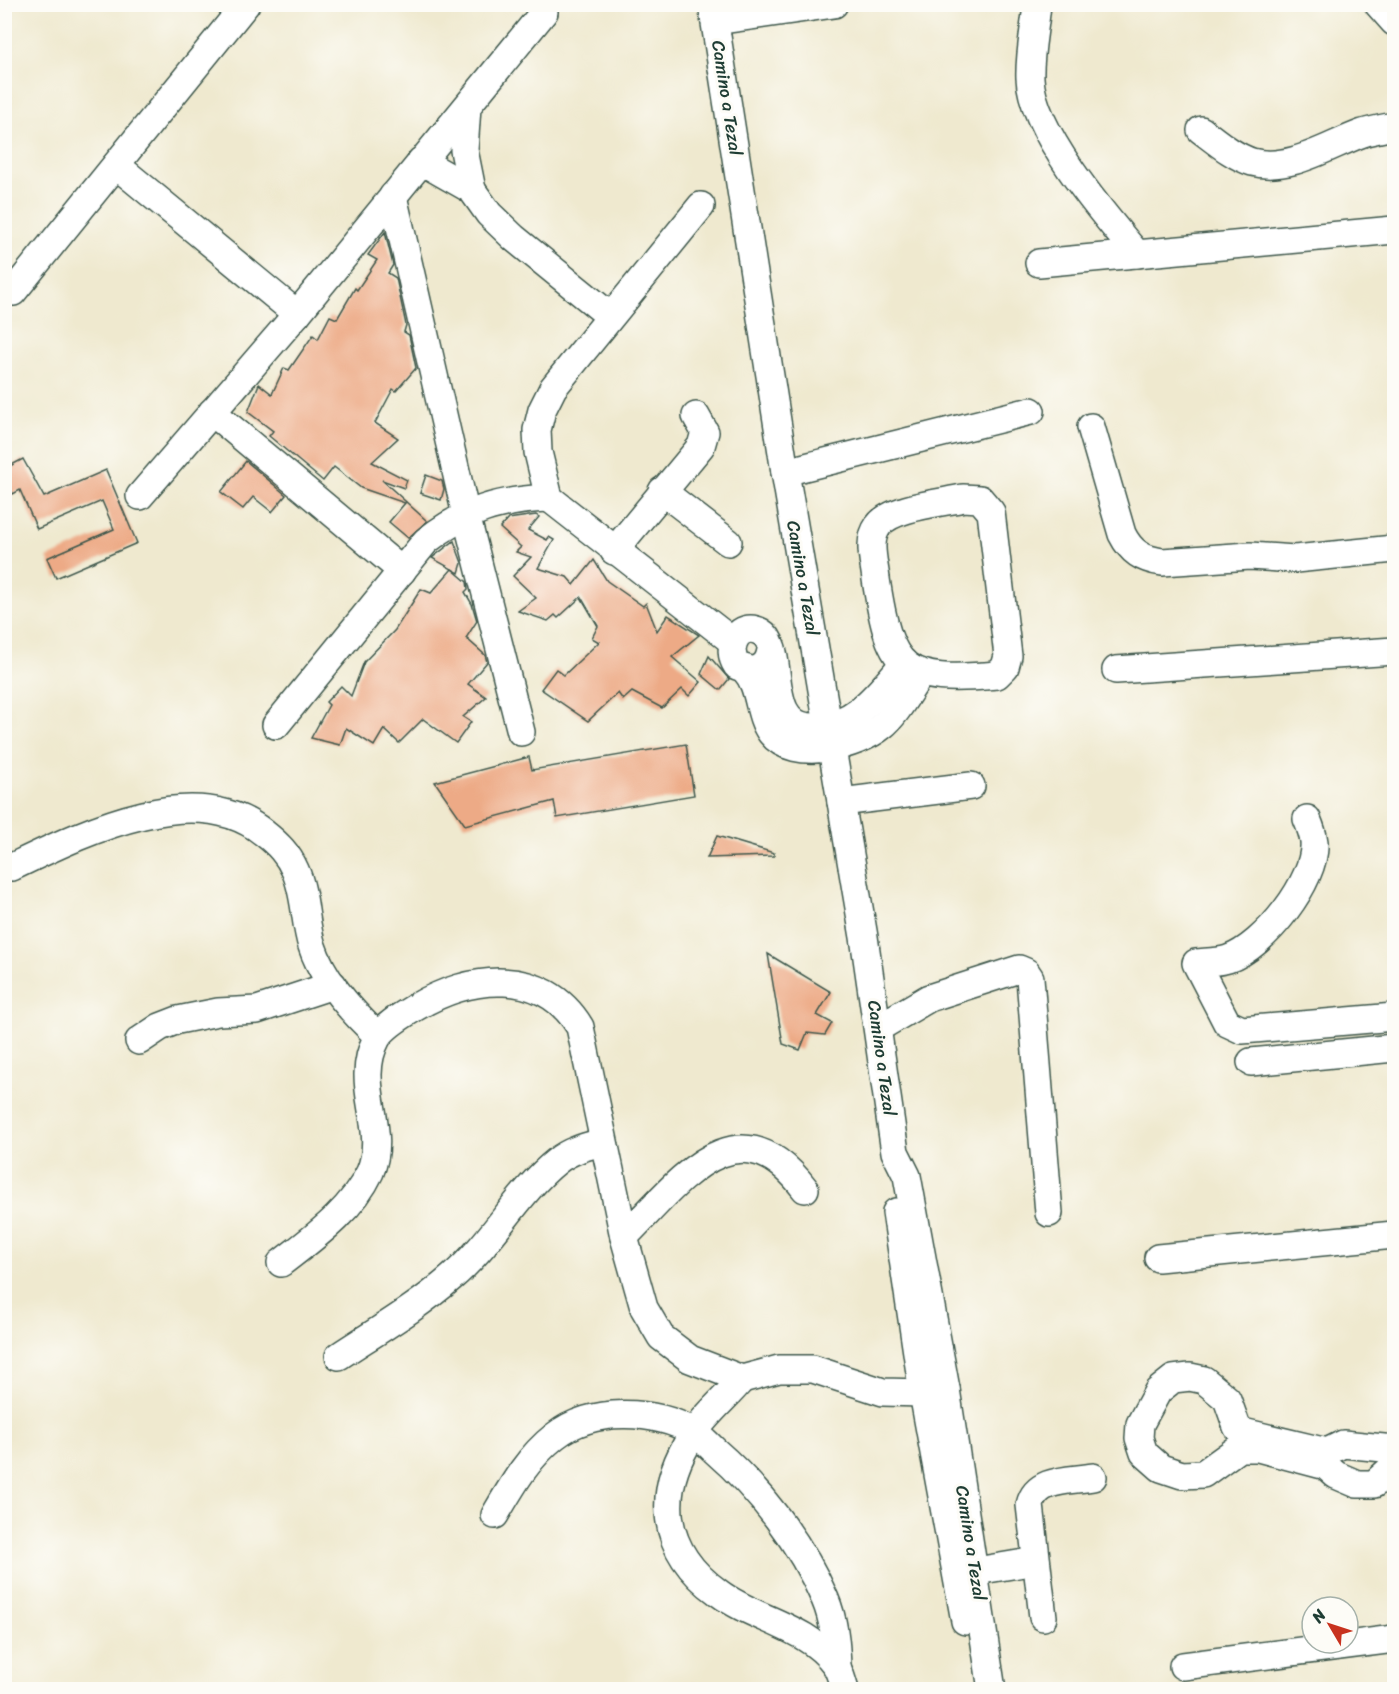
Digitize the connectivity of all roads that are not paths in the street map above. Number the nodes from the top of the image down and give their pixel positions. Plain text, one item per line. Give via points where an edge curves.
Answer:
1 (246, 4) edge
2 (834, 4) edge
3 (1037, 4) edge
4 (1378, 4) edge
5 (544, 12) dead end
6 (713, 13) edge
7 (1395, 22) edge
8 (467, 107) junction
9 (1395, 126) edge
10 (1201, 130) dead end
11 (421, 161) junction
12 (116, 165) junction
13 (472, 190) junction
14 (393, 196) junction
15 (701, 206) dead end
16 (1395, 230) edge
17 (1137, 254) junction
18 (1039, 263) dead end
19 (13, 292) dead end
20 (297, 314) junction
21 (610, 316) junction
22 (1032, 411) dead end
23 (212, 412) junction
24 (696, 416) dead end
25 (1090, 427) dead end
26 (785, 472) junction
27 (662, 491) junction
28 (140, 496) dead end
29 (549, 498) junction
30 (466, 515) junction
31 (728, 542) dead end
32 (1395, 549) edge
33 (614, 551) junction
34 (402, 571) junction
35 (732, 641) junction
36 (771, 650) junction
37 (1395, 651) edge
38 (913, 668) junction
39 (745, 670) junction
40 (1116, 670) dead end
41 (276, 725) dead end
42 (521, 732) dead end
43 (831, 738) junction
44 (971, 786) dead end
45 (841, 802) junction
46 (1307, 819) dead end
47 (12, 867) dead end
48 (333, 985) junction
49 (1392, 1014) edge
50 (878, 1028) junction
51 (378, 1036) junction
52 (139, 1041) dead end
53 (1395, 1048) edge
54 (1251, 1062) dead end
55 (603, 1142) junction
56 (805, 1189) dead end
57 (1049, 1213) dead end
58 (1395, 1234) edge
59 (624, 1237) junction
60 (1158, 1258) dead end
61 (281, 1263) dead end
62 (339, 1356) dead end
63 (742, 1379) junction
64 (934, 1391) junction
65 (694, 1432) junction
66 (1395, 1449) edge
67 (1395, 1466) edge
68 (1093, 1477) dead end
69 (495, 1515) dead end
70 (1036, 1561) junction
71 (976, 1571) junction
72 (1043, 1617) dead end
73 (1395, 1639) edge
74 (1183, 1666) dead end
75 (841, 1678) edge
76 (976, 1689) edge
77 (992, 1689) edge

1 - 12 street
2 - 6 street
3 - 17 street via 1030,79 1040,116 1084,191
4 - 7 street
5 - 8 street
6 - 26 street, Camino a Tezal
8 - 11 street
8 - 13 street via 464,150
9 - 10 street via 1366,132 1272,165 1252,162 1230,152
11 - 13 street
11 - 14 street
12 - 19 street
12 - 20 street
13 - 21 street via 489,214 514,238
14 - 20 street
14 - 30 street
15 - 21 street
16 - 17 street
17 - 18 street
20 - 23 street
21 - 29 street via 553,388 542,410 537,430 538,452
22 - 26 street
23 - 28 street
23 - 34 street
24 - 27 street via 705,432 704,440
25 - 32 street via 1122,534 1128,546 1149,560 1250,556 1295,559
26 - 43 street, Camino a Tezal
27 - 31 street
27 - 33 street
29 - 30 street via 488,505
29 - 33 street
30 - 34 street via 426,541
30 - 42 street
33 - 35 street
34 - 41 street
35 - 36 street via 740,633 761,632 769,640
35 - 39 street via 732,659
36 - 39 street via 763,667
36 - 43 street via 783,706 791,718
37 - 40 street
38 - 38 street via 950,679 997,675 1005,667 1008,656 991,512 980,499 963,498 891,514 878,525 871,540 888,638
38 - 43 street
39 - 43 street via 754,681 761,717 773,735 792,748
43 - 45 street, Camino a Tezal
44 - 45 street
45 - 50 street, Camino a Tezal
46 - 49 street via 1314,842 1309,867 1291,904 1267,935 1229,959 1196,963 1227,1023 1242,1030
47 - 48 street via 94,831 180,808 213,810 254,824 283,848 296,871 312,946
48 - 51 street via 349,1010
48 - 52 street via 257,1010 178,1020
50 - 57 street via 929,998 1018,969 1026,972 1030,978
50 - 64 street, Camino a Tezal via 895,1152 907,1176
51 - 55 street via 398,1017 430,998 469,984 512,981 552,995 570,1010 580,1027
51 - 61 street via 368,1061 367,1086 376,1139 370,1171 326,1228
53 - 54 street
55 - 59 street
55 - 62 street via 558,1160 453,1277
56 - 59 street via 780,1161 758,1150 731,1148 709,1157 684,1176
58 - 60 street
59 - 63 street via 644,1308 661,1337 690,1359
63 - 64 street via 780,1370 813,1369 883,1392
63 - 65 street
64 - 71 street, Camino a Tezal
64 - 76 street, Camino a Tezal
65 - 69 street via 651,1416 612,1415 585,1421 556,1435 531,1458
65 - 75 street via 751,1487 795,1544 825,1600 835,1633
65 - 75 street via 676,1465 669,1494 667,1517 676,1544 695,1571 718,1593 801,1634
66 - 67 street via 1342,1444 1327,1452 1243,1432 1236,1427 1227,1399 1204,1380 1190,1377 1173,1379 1158,1390 1140,1424 1139,1438 1144,1453 1161,1468 1182,1476 1203,1474 1239,1448 1258,1448 1326,1466 1357,1484 1374,1484
68 - 70 street via 1041,1485 1032,1494 1029,1505
70 - 71 street
70 - 72 street
71 - 77 street, Camino a Tezal
73 - 74 street

